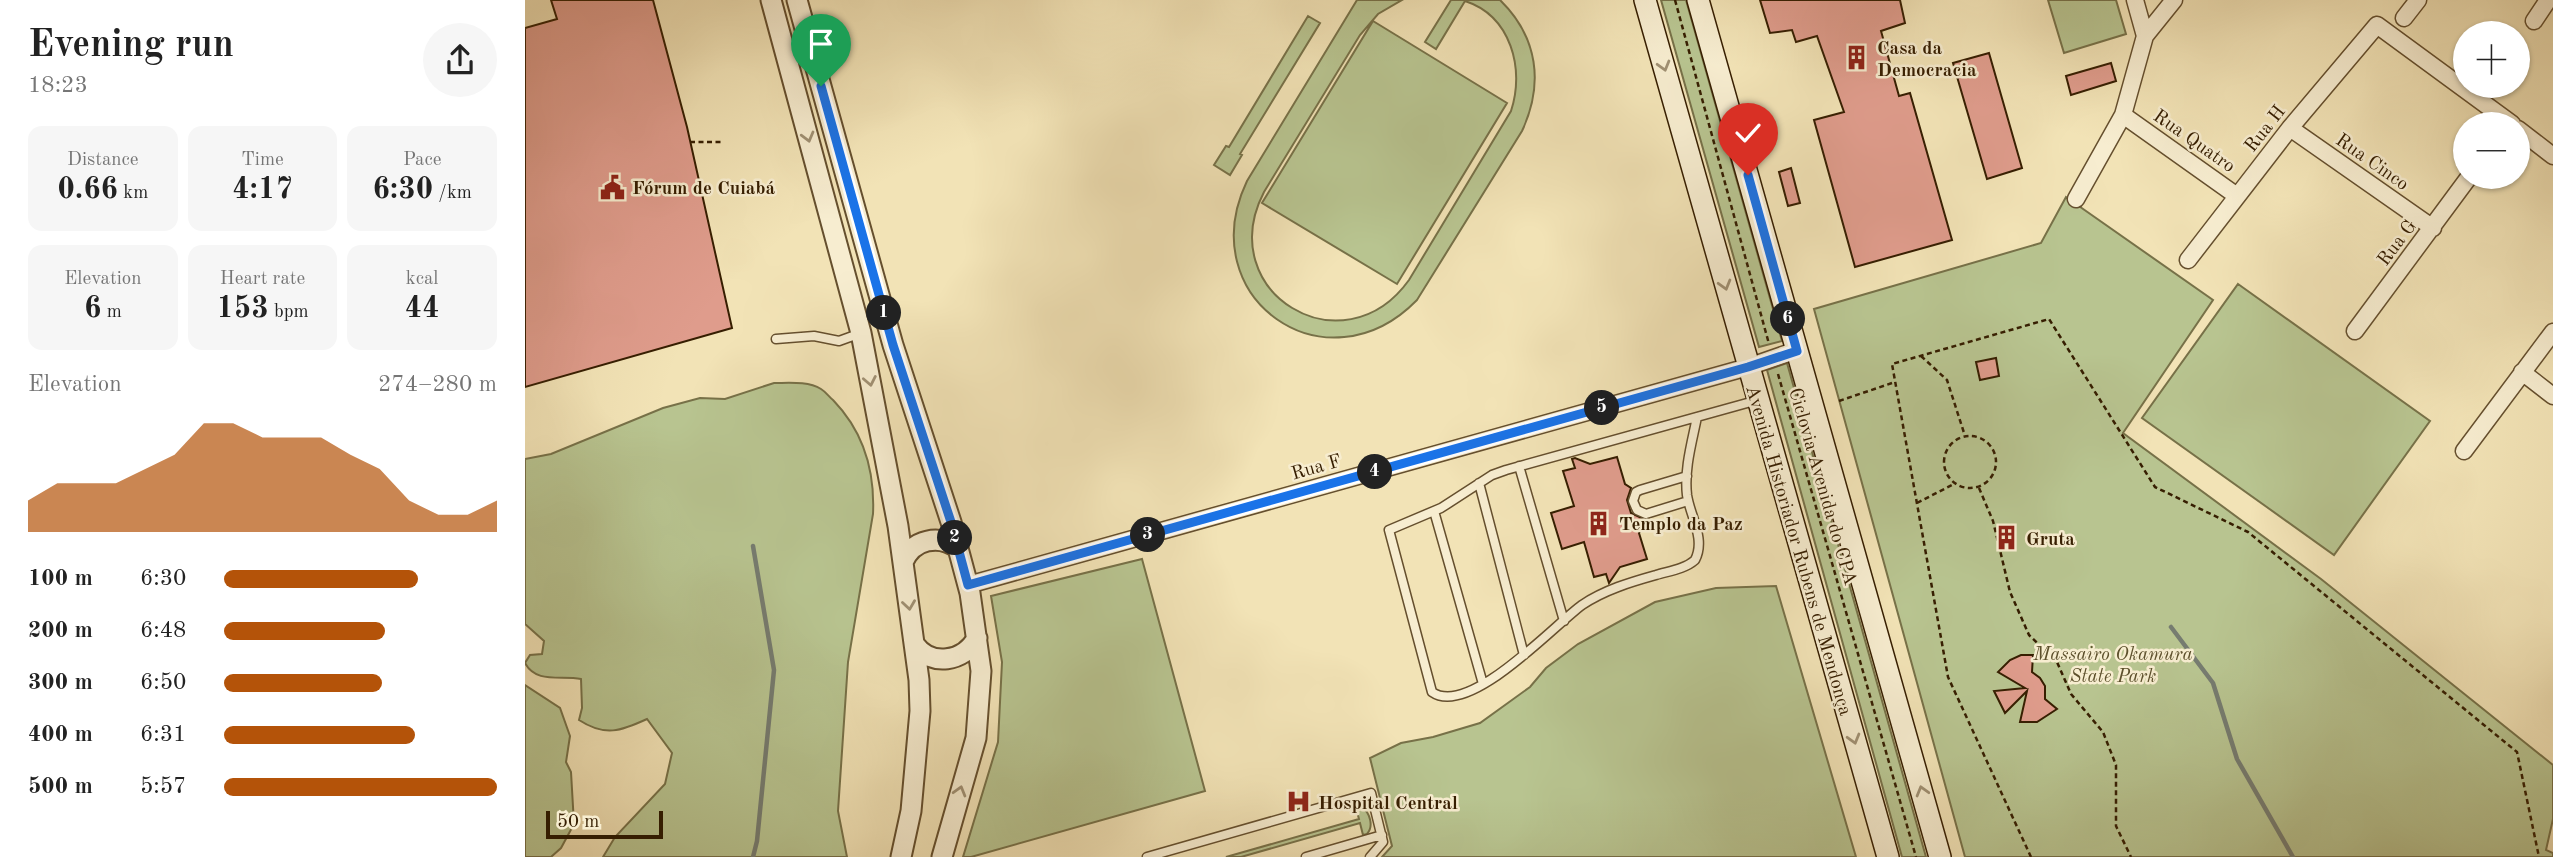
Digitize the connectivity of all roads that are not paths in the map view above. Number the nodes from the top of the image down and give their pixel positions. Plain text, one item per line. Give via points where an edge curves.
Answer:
1 (771, 0) edge
2 (797, 0) edge
3 (1645, 0) edge
4 (1698, 0) edge
5 (2135, 0) edge
6 (2174, 0) edge
7 (2418, 0) edge
8 (2549, 0) edge
9 (2404, 19) dead end
10 (2534, 21) dead end
11 (2145, 36) junction
12 (2494, 112) edge
13 (2123, 115) junction
14 (2290, 128) junction
15 (2530, 139) edge
16 (2553, 156) edge
17 (2461, 189) edge
18 (2237, 196) junction
19 (2075, 199) dead end
20 (2433, 228) junction
21 (2188, 260) dead end
22 (2355, 331) dead end
23 (2553, 332) edge
24 (861, 333) junction
25 (776, 339) dead end
26 (1797, 351) junction
27 (1748, 367) junction
28 (2522, 372) junction
29 (2553, 396) edge
30 (1758, 400) junction
31 (1697, 417) junction
32 (2464, 451) dead end
33 (1519, 466) junction
34 (1687, 476) junction
35 (1479, 483) junction
36 (1688, 501) junction
37 (1434, 511) junction
38 (958, 548) junction
39 (903, 562) junction
40 (968, 585) junction
41 (1564, 621) junction
42 (977, 638) junction
43 (915, 645) junction
44 (1524, 655) junction
45 (1483, 684) junction
46 (1382, 835) junction
47 (901, 857) edge
48 (942, 857) edge
49 (1147, 857) edge
50 (1306, 857) edge
51 (1370, 857) edge
52 (1888, 857) edge
53 (1940, 857) edge

1 -> 24 street
2 - 38 street via 893,345
3 -> 27 main road, Avenida Historiador Rubens de Mendonça
4 - 26 main road
5 - 11 street
6 - 11 street
7 - 9 street
8 - 10 street
11 - 13 street, Rua Quatro
12 - 14 street, Rua H via 2377,25
13 - 18 street, Rua Quatro
13 - 19 street
14 - 18 street, Rua H
14 - 20 street, Rua Cinco
15 - 16 street
17 - 20 street, Rua G
18 - 21 street, Rua H
20 - 22 street, Rua G
23 - 28 street
24 - 25 lane via 839,341 814,336
24 -> 39 street
26 - 27 street, Rua F
53 -> 26 main road
27 - 30 main road, Avenida Historiador Rubens de Mendonça
27 - 40 street, Rua F
28 - 29 street
28 - 32 street
30 - 31 lane
30 -> 52 main road, Avenida Historiador Rubens de Mendonça
31 - 33 lane
31 - 34 lane
33 - 35 lane
33 - 41 lane
34 - 36 lane
34 - 36 lane via 1640,489 1633,501 1637,510 1646,514
35 - 37 lane
35 - 44 lane
36 - 41 lane via 1700,546 1695,560 1602,594
37 - 45 lane
37 - 45 lane via 1388,530 1430,688 1438,696 1450,696
38 - 39 street via 933,539 912,548
38 - 40 street
39 -> 43 street
40 - 42 street
41 - 44 lane
42 - 43 street via 954,658 929,657
48 -> 42 street via 976,738 981,671
43 - 47 street via 918,742
44 - 45 lane
46 - 49 lane via 1371,793
46 - 50 lane
46 - 51 lane via 1383,842

